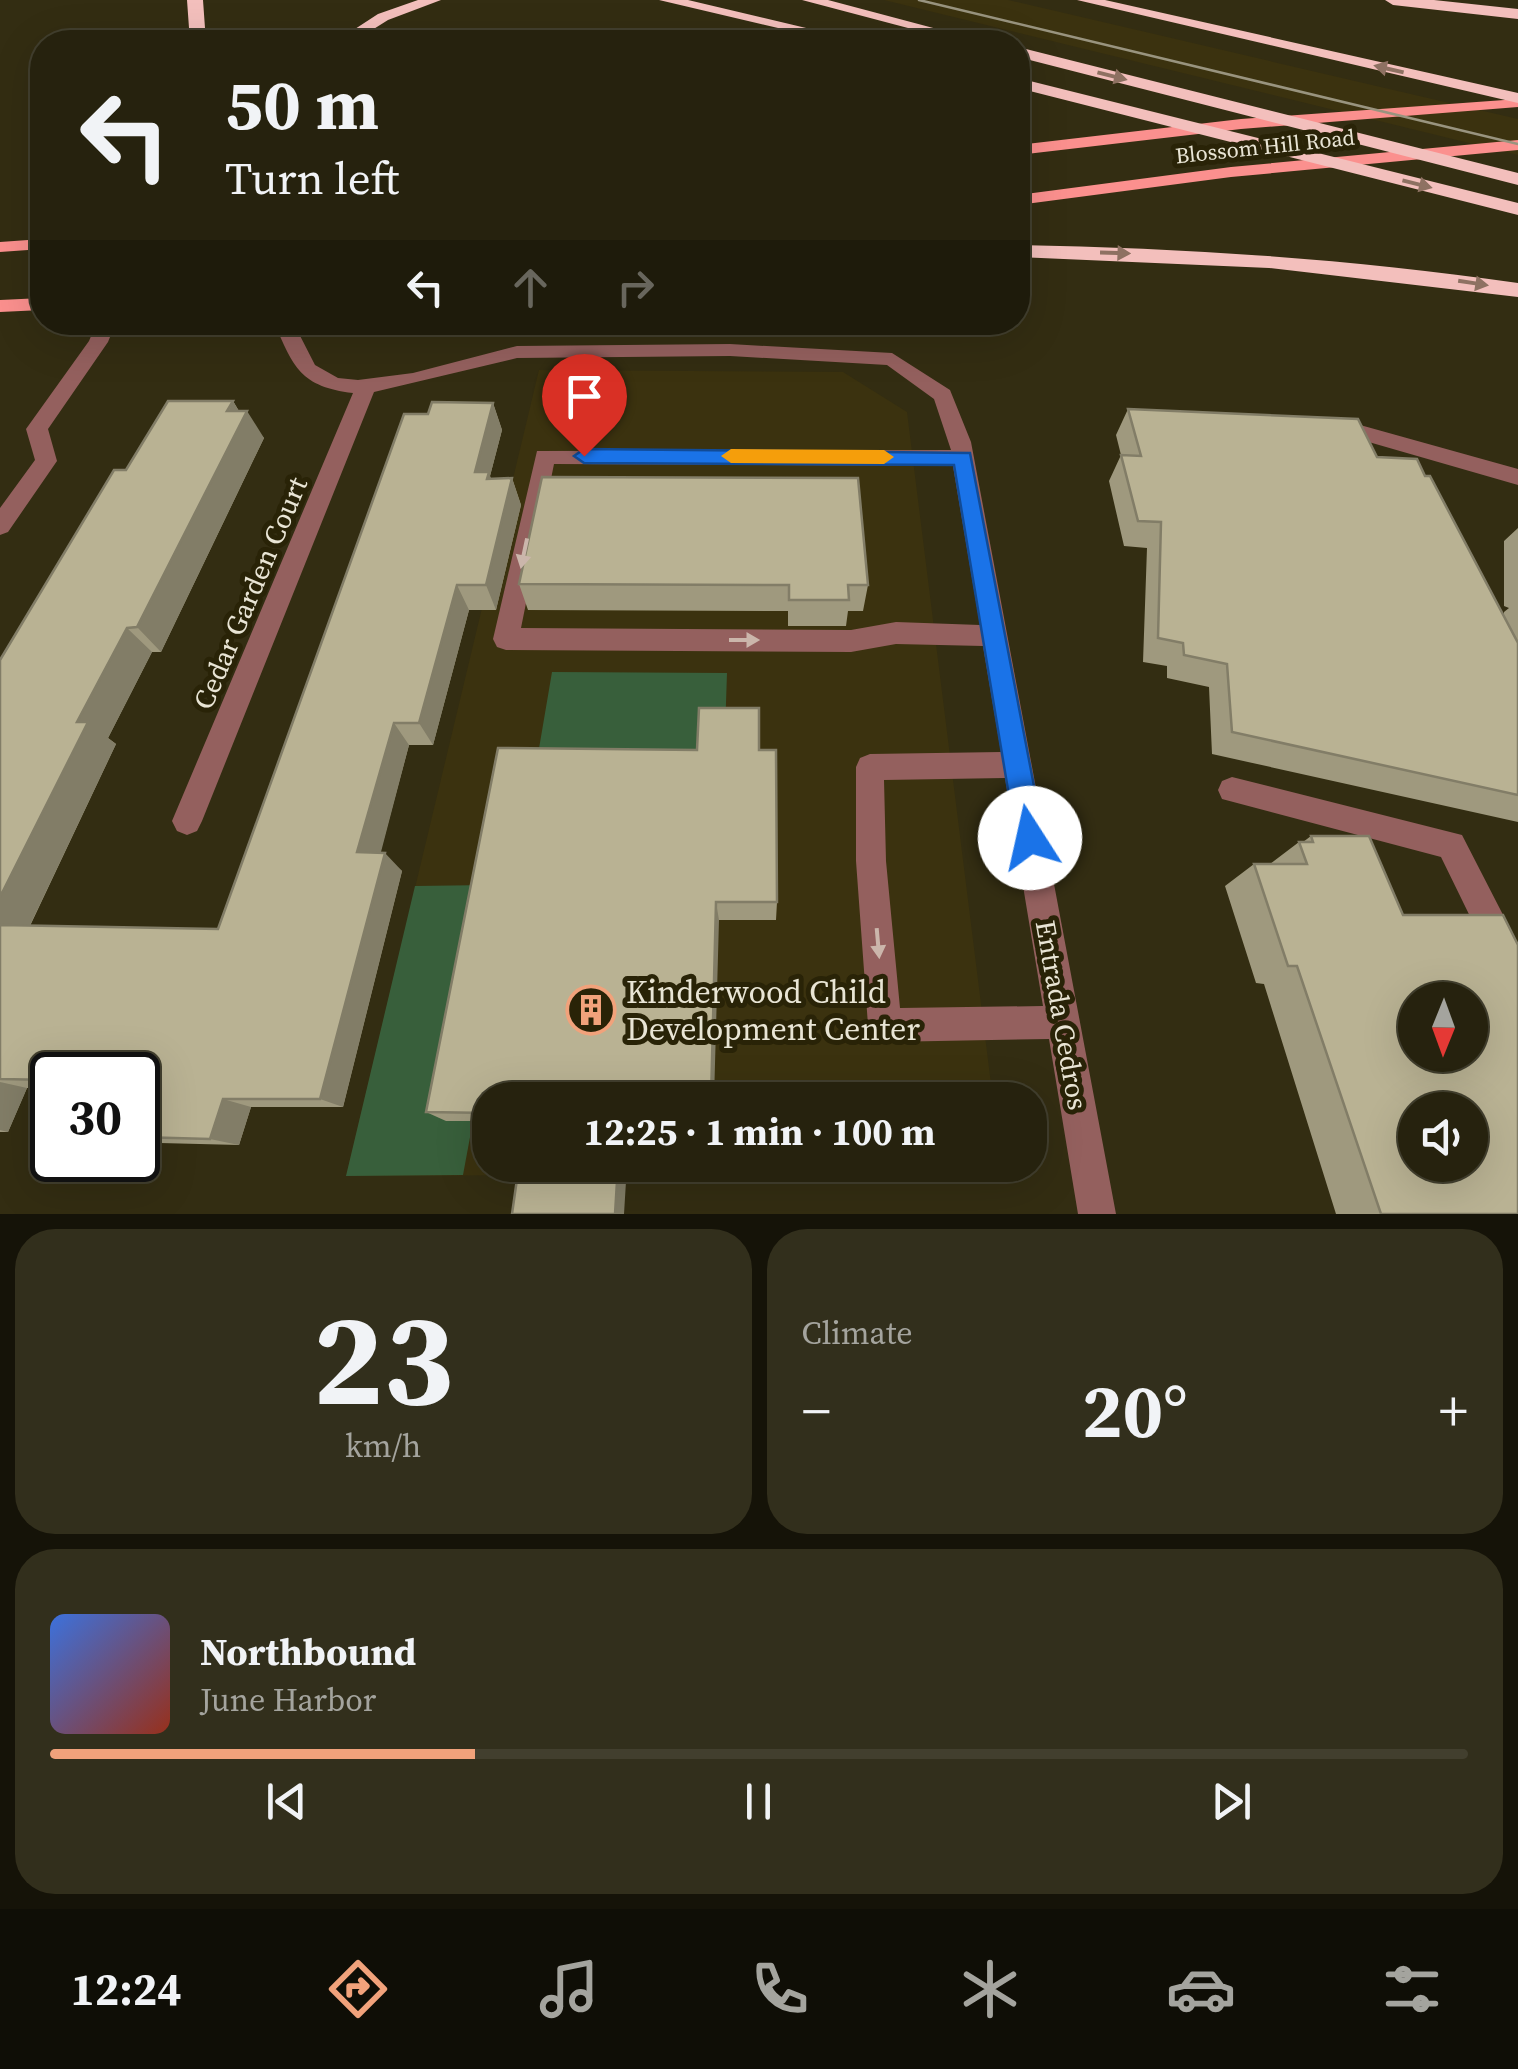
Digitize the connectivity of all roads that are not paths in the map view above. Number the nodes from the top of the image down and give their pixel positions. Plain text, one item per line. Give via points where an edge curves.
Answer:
1 (195, 0) edge
2 (433, 0) edge
3 (667, 0) edge
4 (810, 0) edge
5 (1085, 0) edge
6 (1150, 0) edge
7 (1393, 0) edge
8 (1518, 14) edge
9 (197, 30) edge
10 (362, 30) edge
11 (803, 30) edge
12 (930, 30) edge
13 (1030, 55) edge
14 (1461, 66) dead end
15 (1030, 86) edge
16 (1518, 100) edge
17 (1518, 145) edge
18 (1030, 148) edge
19 (1518, 179) edge
20 (1030, 198) edge
21 (1518, 209) edge
22 (30, 245) edge
23 (0, 247) edge
24 (1030, 251) edge
25 (1518, 290) edge
26 (30, 305) edge
27 (0, 306) edge
28 (101, 335) edge
29 (289, 335) edge
30 (366, 387) junction
31 (1321, 424) edge
32 (962, 458) junction
33 (1518, 477) edge
34 (0, 526) edge
35 (994, 636) junction
36 (1017, 765) junction
37 (1232, 790) dead end
38 (187, 820) dead end
39 (1518, 978) edge
40 (1064, 1022) junction
41 (1098, 1214) edge

1 - 9 highway
2 - 10 highway
3 - 11 highway
4 - 12 highway
16 -> 5 highway
6 - 14 highway
7 - 8 highway
13 -> 19 highway
15 -> 21 highway
16 - 18 main road, Blossom Hill Road
17 - 20 main road, Blossom Hill Road
22 - 23 main road
24 -> 25 highway via 1227,256
26 - 27 main road
28 - 34 street via 38,429 46,462
29 - 30 street, Entrada Cedros via 312,374 334,385
30 - 32 street, Entrada Cedros via 516,352 730,350 892,359 942,394
30 - 38 street, Cedar Garden Court
31 - 33 street
32 - 35 street, Entrada Cedros
32 -> 35 street via 544,456 506,639
35 - 36 street, Entrada Cedros
36 - 40 street, Entrada Cedros
36 -> 40 street via 870,767 884,1025
37 - 39 street via 1451,845
40 - 41 street, Entrada Cedros

